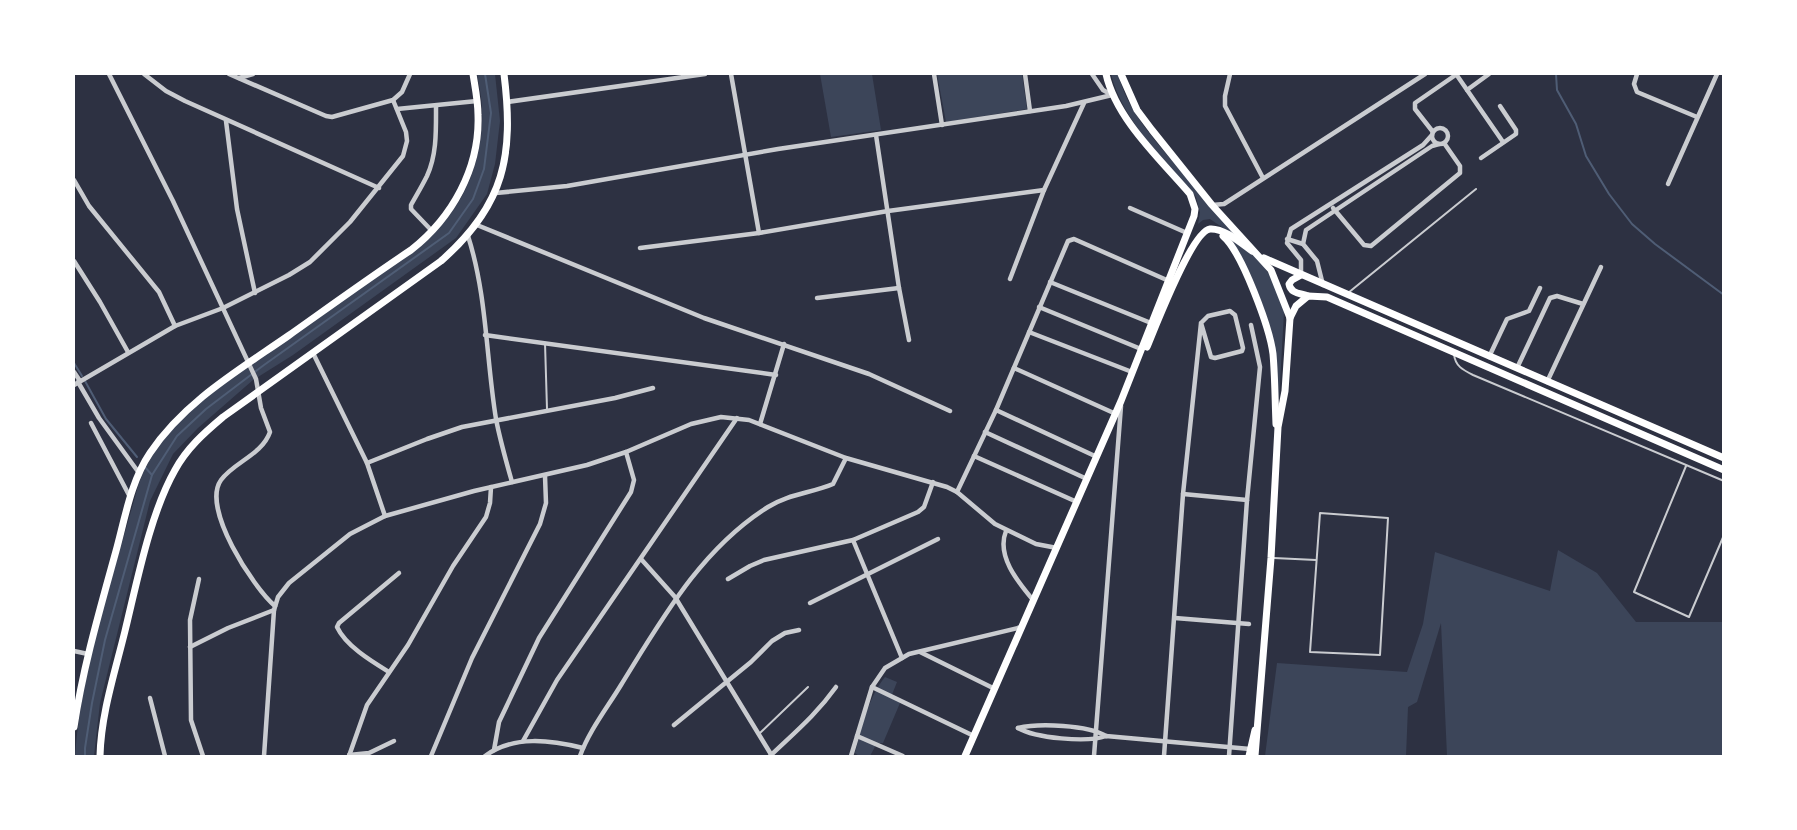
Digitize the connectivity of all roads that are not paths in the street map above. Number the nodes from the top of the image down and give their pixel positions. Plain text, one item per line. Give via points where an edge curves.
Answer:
1 (110, 74) edge
2 (144, 74) edge
3 (229, 74) edge
4 (253, 74) edge
5 (410, 74) edge
6 (473, 74) edge
7 (504, 74) edge
8 (652, 74) edge
9 (705, 74) edge
10 (731, 74) edge
11 (934, 74) edge
12 (1025, 74) edge
13 (1092, 74) edge
14 (1106, 74) edge
15 (1121, 74) edge
16 (1230, 74) edge
17 (1425, 74) edge
18 (1457, 74) edge
19 (1489, 74) edge
20 (1637, 74) edge
21 (1718, 74) edge
22 (1724, 75) edge
23 (238, 78) junction
24 (653, 82) junction
25 (1467, 90) junction
26 (1112, 95) junction
27 (393, 100) junction
28 (477, 101) junction
29 (507, 102) junction
30 (1084, 103) junction
31 (435, 106) junction
32 (1500, 106) dead end
33 (397, 109) junction
34 (1030, 111) junction
35 (1697, 117) junction
36 (226, 121) junction
37 (942, 125) junction
38 (1433, 134) junction
39 (876, 135) junction
40 (1503, 142) junction
41 (1442, 143) junction
42 (746, 155) junction
43 (1481, 158) dead end
44 (1263, 178) junction
45 (74, 180) edge
46 (1668, 184) dead end
47 (379, 188) junction
48 (1476, 189) dead end
49 (1044, 190) junction
50 (496, 193) junction
51 (1329, 204) junction
52 (1212, 205) junction
53 (1130, 208) dead end
54 (1334, 210) junction
55 (888, 211) junction
56 (477, 225) junction
57 (1217, 230) junction
58 (432, 232) junction
59 (759, 233) junction
60 (1187, 233) junction
61 (468, 236) junction
62 (1287, 239) junction
63 (1303, 244) junction
64 (640, 248) dead end
65 (1261, 257) junction
66 (74, 261) edge
67 (1601, 267) dead end
68 (1301, 275) junction
69 (1010, 279) dead end
70 (1169, 281) junction
71 (1050, 282) junction
72 (1323, 285) junction
73 (899, 288) junction
74 (1540, 288) dead end
75 (255, 293) junction
76 (1346, 295) junction
77 (1308, 296) junction
78 (817, 298) dead end
79 (1583, 304) junction
80 (1039, 307) junction
81 (223, 309) junction
82 (1290, 318) junction
83 (1151, 323) junction
84 (1201, 323) junction
85 (1251, 325) dead end
86 (176, 326) junction
87 (1029, 332) junction
88 (485, 335) junction
89 (909, 340) dead end
90 (545, 343) junction
91 (784, 344) junction
92 (1141, 349) junction
93 (1454, 351) junction
94 (128, 352) junction
95 (313, 353) junction
96 (1489, 357) junction
97 (250, 364) junction
98 (1014, 368) junction
99 (1517, 368) junction
100 (74, 372) edge
101 (1132, 372) junction
102 (776, 375) junction
103 (1547, 382) junction
104 (77, 383) edge
105 (653, 388) dead end
106 (258, 392) junction
107 (1121, 401) junction
108 (996, 410) junction
109 (950, 411) dead end
110 (547, 412) junction
111 (1116, 414) junction
112 (737, 418) junction
113 (497, 420) junction
114 (91, 423) dead end
115 (760, 424) junction
116 (985, 432) junction
117 (1277, 447) junction
118 (626, 452) junction
119 (974, 456) junction
120 (1096, 457) junction
121 (846, 458) junction
122 (1724, 458) edge
123 (367, 463) junction
124 (1686, 466) junction
125 (1724, 470) edge
126 (140, 473) junction
127 (546, 476) junction
128 (1087, 479) junction
129 (1724, 481) edge
130 (512, 482) junction
131 (933, 482) junction
132 (491, 487) junction
133 (957, 492) junction
134 (1183, 494) junction
135 (131, 498) junction
136 (1247, 500) junction
137 (1077, 502) junction
138 (385, 516) junction
139 (1006, 531) junction
140 (1724, 535) edge
141 (938, 539) dead end
142 (853, 540) junction
143 (1057, 548) junction
144 (1271, 558) junction
145 (641, 559) junction
146 (1317, 560) junction
147 (399, 573) dead end
148 (867, 576) junction
149 (199, 579) dead end
150 (728, 579) dead end
151 (675, 597) junction
152 (1034, 600) junction
153 (810, 603) dead end
154 (275, 608) junction
155 (1175, 618) junction
156 (1240, 623) junction
157 (1249, 624) dead end
158 (1022, 627) junction
159 (799, 630) dead end
160 (190, 647) junction
161 (74, 651) edge
162 (920, 652) junction
163 (88, 654) junction
164 (902, 658) junction
165 (389, 672) junction
166 (727, 683) junction
167 (808, 687) dead end
168 (836, 687) dead end
169 (872, 687) junction
170 (995, 689) junction
171 (150, 698) dead end
172 (1258, 722) junction
173 (674, 725) dead end
174 (74, 727) edge
175 (1097, 730) junction
176 (758, 735) junction
177 (857, 736) junction
178 (974, 736) junction
179 (1106, 736) junction
180 (1096, 740) junction
181 (394, 741) dead end
182 (523, 741) junction
183 (1165, 741) junction
184 (1230, 747) junction
185 (583, 748) junction
186 (494, 750) junction
187 (1250, 753) edge
188 (100, 756) edge
189 (165, 756) edge
190 (203, 756) edge
191 (264, 756) edge
192 (349, 756) edge
193 (431, 756) edge
194 (485, 756) edge
195 (580, 756) edge
196 (771, 756) edge
197 (851, 756) edge
198 (903, 756) edge
199 (965, 756) edge
200 (1094, 756) edge
201 (1164, 756) edge
202 (1229, 756) edge
203 (1255, 756) edge

1 - 81 street
2 - 36 street via 166,91
3 - 23 street
4 - 23 street
5 - 27 street via 402,92
6 - 28 main road
7 - 29 main road
8 - 24 street
9 - 24 street
10 - 42 street
11 - 37 street
12 - 34 street
13 - 26 street via 1103,90
14 - 26 main road
15 - 52 main road via 1137,110
16 - 44 street via 1225,106
17 - 44 street
18 - 25 street
18 - 38 street via 1416,103 1415,110
19 - 25 street
20 - 35 street via 1637,92
21 - 22 street
21 - 35 street
23 - 27 street via 326,116
24 - 29 street
25 - 40 street
26 - 30 street
26 - 60 main road via 1126,120 1190,194 1195,209
27 - 33 street
28 - 31 street
28 - 58 main road via 478,129 470,170 452,207
29 - 50 main road via 508,141
30 - 34 street
30 - 49 street
31 - 33 street
31 - 58 street via 433,156 411,206
32 - 40 street via 1516,132
33 - 47 street via 406,132 406,150
34 - 37 street
35 - 46 street
36 - 47 street
36 - 75 street via 237,209
37 - 39 street
38 - 41 street via 1433,140
38 - 41 street via 1444,130 1448,136
38 - 51 street via 1423,145
39 - 42 street
39 - 55 street
40 - 43 street
41 - 54 street
41 - 54 street via 1460,166 1460,173 1371,246 1364,245
42 - 50 street via 567,186
42 - 59 street
44 - 52 street via 1224,204
45 - 86 street via 89,206 159,292
47 - 75 street via 310,262
48 - 76 lane
49 - 55 street
49 - 69 street
50 - 56 main road
51 - 54 street
51 - 62 street via 1291,229
52 - 65 main road
53 - 60 street
54 - 63 street via 1306,230
55 - 59 street
55 - 73 street
56 - 61 main road
56 - 91 street via 704,318
57 - 65 main road
57 - 101 main road via 1206,230 1195,241
57 - 117 main road via 1241,261 1266,325 1273,352
58 - 97 main road
59 - 64 street
60 - 70 main road
61 - 88 street via 475,259
61 - 95 main road via 441,261
62 - 63 street
62 - 68 street via 1301,260
63 - 72 street via 1317,261
65 - 68 main road
65 - 82 main road via 1275,275
66 - 94 street
67 - 79 street
68 - 72 main road
68 - 77 main road via 1292,280 1290,288
70 - 71 street via 1074,239 1068,241
70 - 83 main road
71 - 80 street
71 - 83 street
72 - 76 main road
73 - 78 street
73 - 89 street
74 - 96 street via 1529,311 1509,316
75 - 81 street
76 - 96 main road
77 - 82 main road
77 - 93 main road via 1336,300
79 - 99 street via 1557,296 1550,298
79 - 103 street
80 - 87 street
80 - 92 street
81 - 86 street
81 - 97 street
82 - 117 main road
83 - 92 main road
84 - 84 street via 1208,316 1230,311 1235,315 1244,348 1211,357
84 - 134 street
85 - 136 street via 1260,367
86 - 94 street
87 - 98 street
87 - 101 street
88 - 90 street
88 - 113 street
90 - 102 street
90 - 110 lane
91 - 102 street
91 - 109 street via 869,374
92 - 101 main road
93 - 124 lane via 1454,362 1464,370
93 - 125 main road
94 - 104 street
95 - 106 main road
95 - 123 street
96 - 99 main road
97 - 106 street
97 - 126 main road via 198,400 172,425
98 - 108 street
98 - 111 street
99 - 103 main road
100 - 104 street
101 - 107 main road
102 - 115 street
103 - 122 main road
104 - 126 street
105 - 110 street
106 - 154 street via 269,427 268,437 222,479 218,489 219,510 224,532 236,555
106 - 188 main road via 193,444 164,492 138,577 104,715
107 - 111 main road
107 - 175 street
108 - 116 street
108 - 120 street
110 - 113 street
111 - 120 main road
112 - 115 street
112 - 118 street via 706,419
112 - 145 street
113 - 123 street via 462,427
113 - 130 street
114 - 135 street
115 - 121 street
116 - 119 street
116 - 128 street
117 - 144 main road
118 - 127 street
118 - 186 street via 634,480 631,492 539,638 499,722
119 - 133 street
119 - 137 street
120 - 128 main road
121 - 131 street
121 - 151 street via 833,484 788,497 758,514 722,543
123 - 138 street
124 - 129 lane
124 - 140 lane via 1634,592 1689,617
126 - 135 main road
127 - 130 street
127 - 193 street via 546,503 540,524 472,658
128 - 137 main road
130 - 132 street
131 - 133 street
131 - 142 street via 921,510
132 - 138 street
132 - 165 street via 486,517
133 - 139 street
134 - 136 street
134 - 155 street
135 - 163 main road
136 - 156 street
137 - 143 main road
138 - 154 street via 350,534 289,584
139 - 143 street
139 - 152 street via 1007,561
141 - 148 street
142 - 148 street
142 - 150 street via 764,560
143 - 152 main road
144 - 146 lane
144 - 172 main road
145 - 151 street
145 - 182 street via 557,680
146 - 146 lane via 1320,513 1389,518 1380,655 1310,652
147 - 165 street via 337,627 350,643
148 - 153 street
148 - 164 street
149 - 160 street via 190,621
151 - 166 street
151 - 185 street
152 - 158 main road
154 - 160 street
154 - 191 street
155 - 156 street
155 - 183 street
156 - 157 street
156 - 184 street
158 - 162 street
158 - 170 main road
159 - 166 street via 772,641
160 - 190 street via 191,720
161 - 163 street
162 - 164 street
162 - 170 street
163 - 174 main road
164 - 169 street via 885,668
165 - 192 street via 367,705
166 - 173 street
166 - 176 street
167 - 176 lane
168 - 196 street via 807,723
169 - 177 street
169 - 178 street
170 - 178 main road
171 - 189 street
172 - 187 main road
172 - 203 main road
175 - 179 street
175 - 180 street
175 - 180 street via 1018,728 1027,734
176 - 196 street
177 - 197 street
177 - 198 street
178 - 199 main road
179 - 180 street
179 - 183 street
180 - 200 street
181 - 192 street via 369,753
182 - 185 street
182 - 186 street
183 - 184 street
183 - 201 street
184 - 187 street
184 - 202 street
185 - 195 street
186 - 194 street

